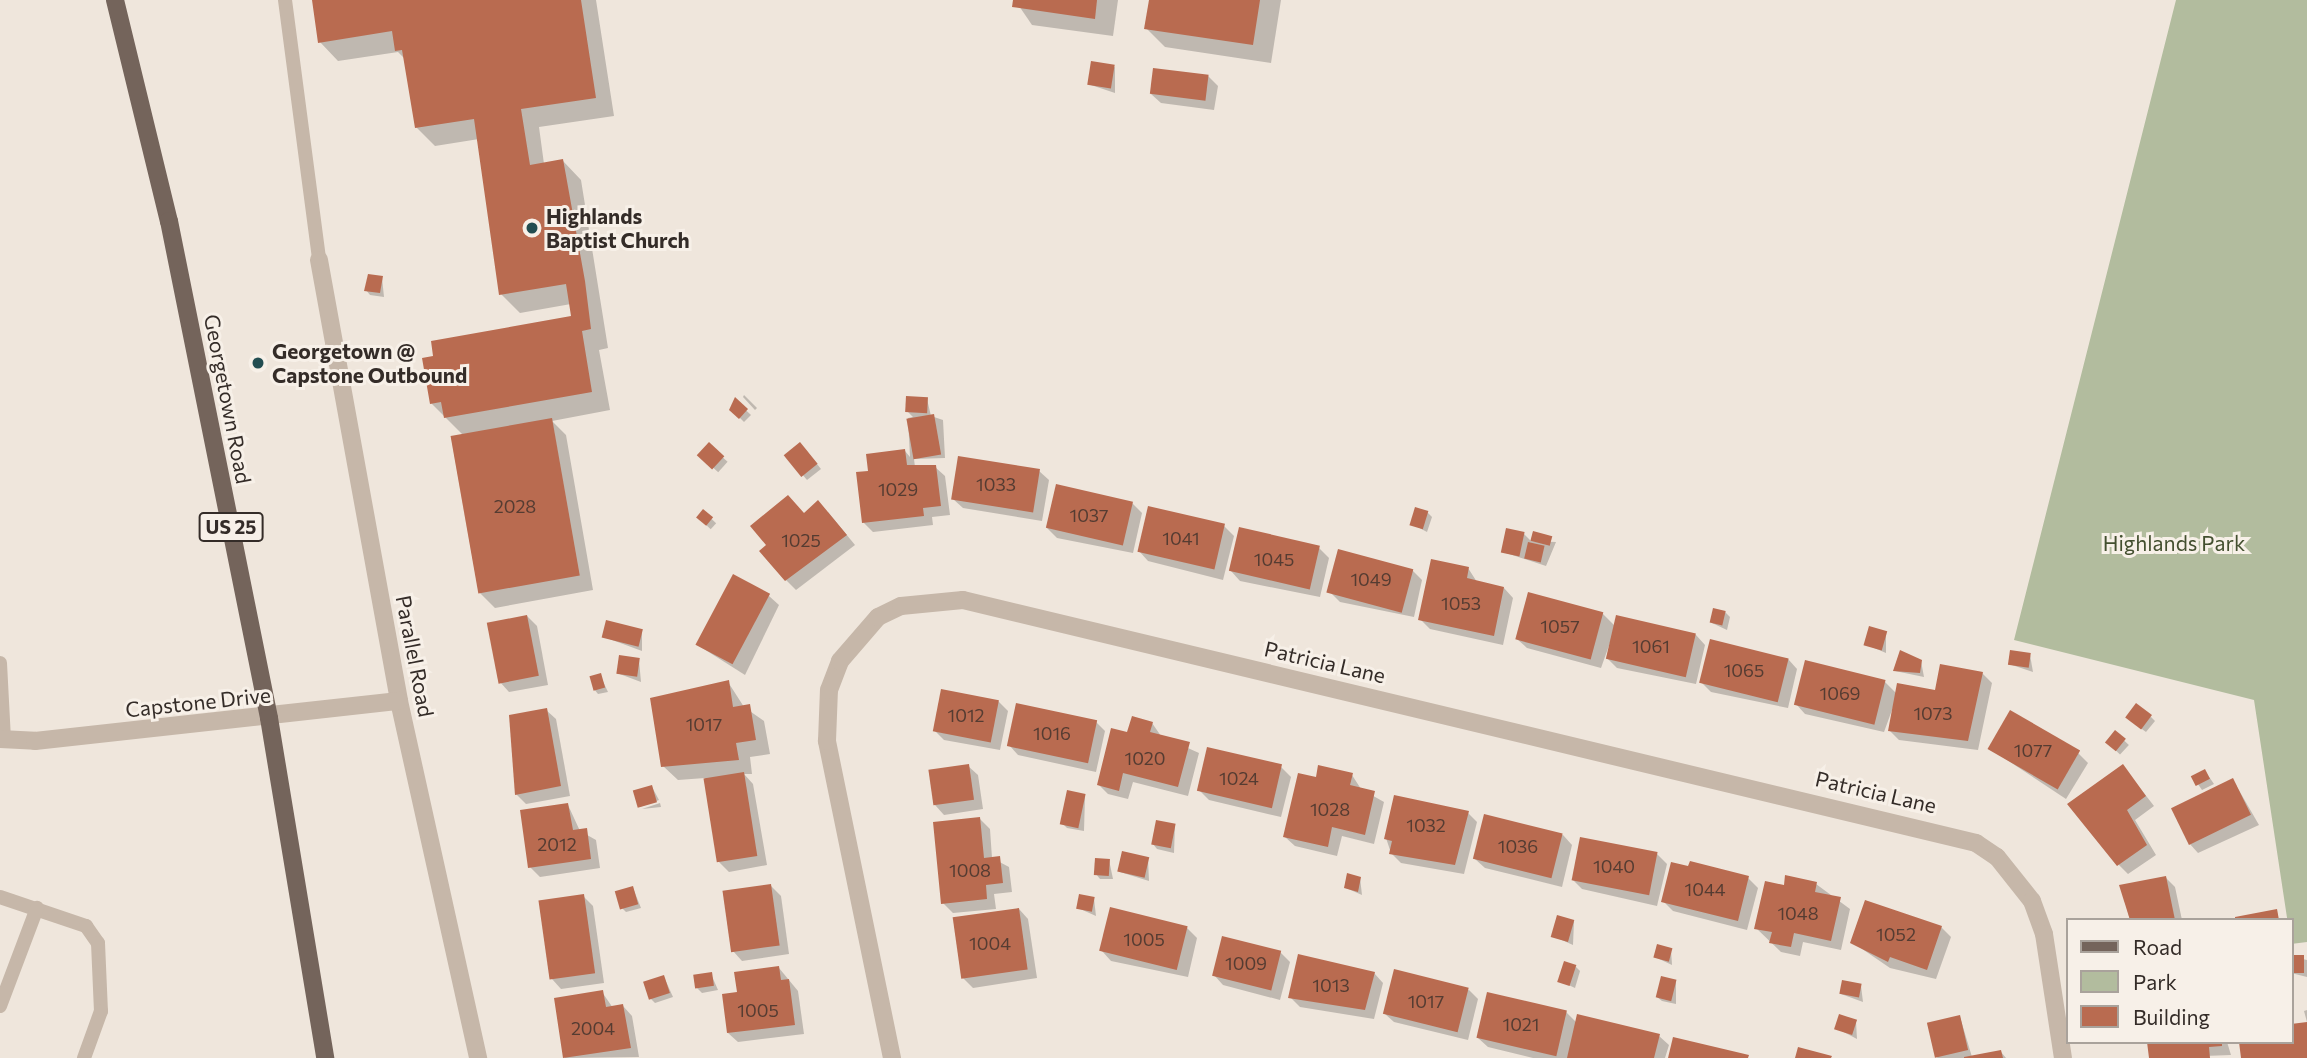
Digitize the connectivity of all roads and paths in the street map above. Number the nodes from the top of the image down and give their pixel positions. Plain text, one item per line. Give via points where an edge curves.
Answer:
1 (115, 0) edge
2 (285, 0) edge
3 (319, 260) joint
4 (0, 663) edge
5 (399, 701) junction
6 (269, 718) junction
7 (2, 739) edge
8 (0, 897) edge
9 (37, 908) junction
10 (0, 1006) edge
11 (84, 1058) edge
12 (325, 1058) edge
13 (478, 1058) edge
14 (892, 1058) edge
15 (2063, 1058) edge

1 - 6 main road, Georgetown Road / US 25 via 169,221
2 - 3 lane
3 - 5 street, Parallel Road
4 - 7 lane
5 - 6 street, Capstone Drive
5 - 13 street, Parallel Road
6 - 7 street, Capstone Drive
6 - 12 main road, Georgetown Road / US 25
8 - 9 lane
9 - 10 lane
9 - 11 lane via 86,926 98,943 101,1011
14 - 15 street, Patricia Lane via 827,741 830,690 840,661 878,618 901,606 963,600 1976,843 2013,874 2032,901 2044,934

